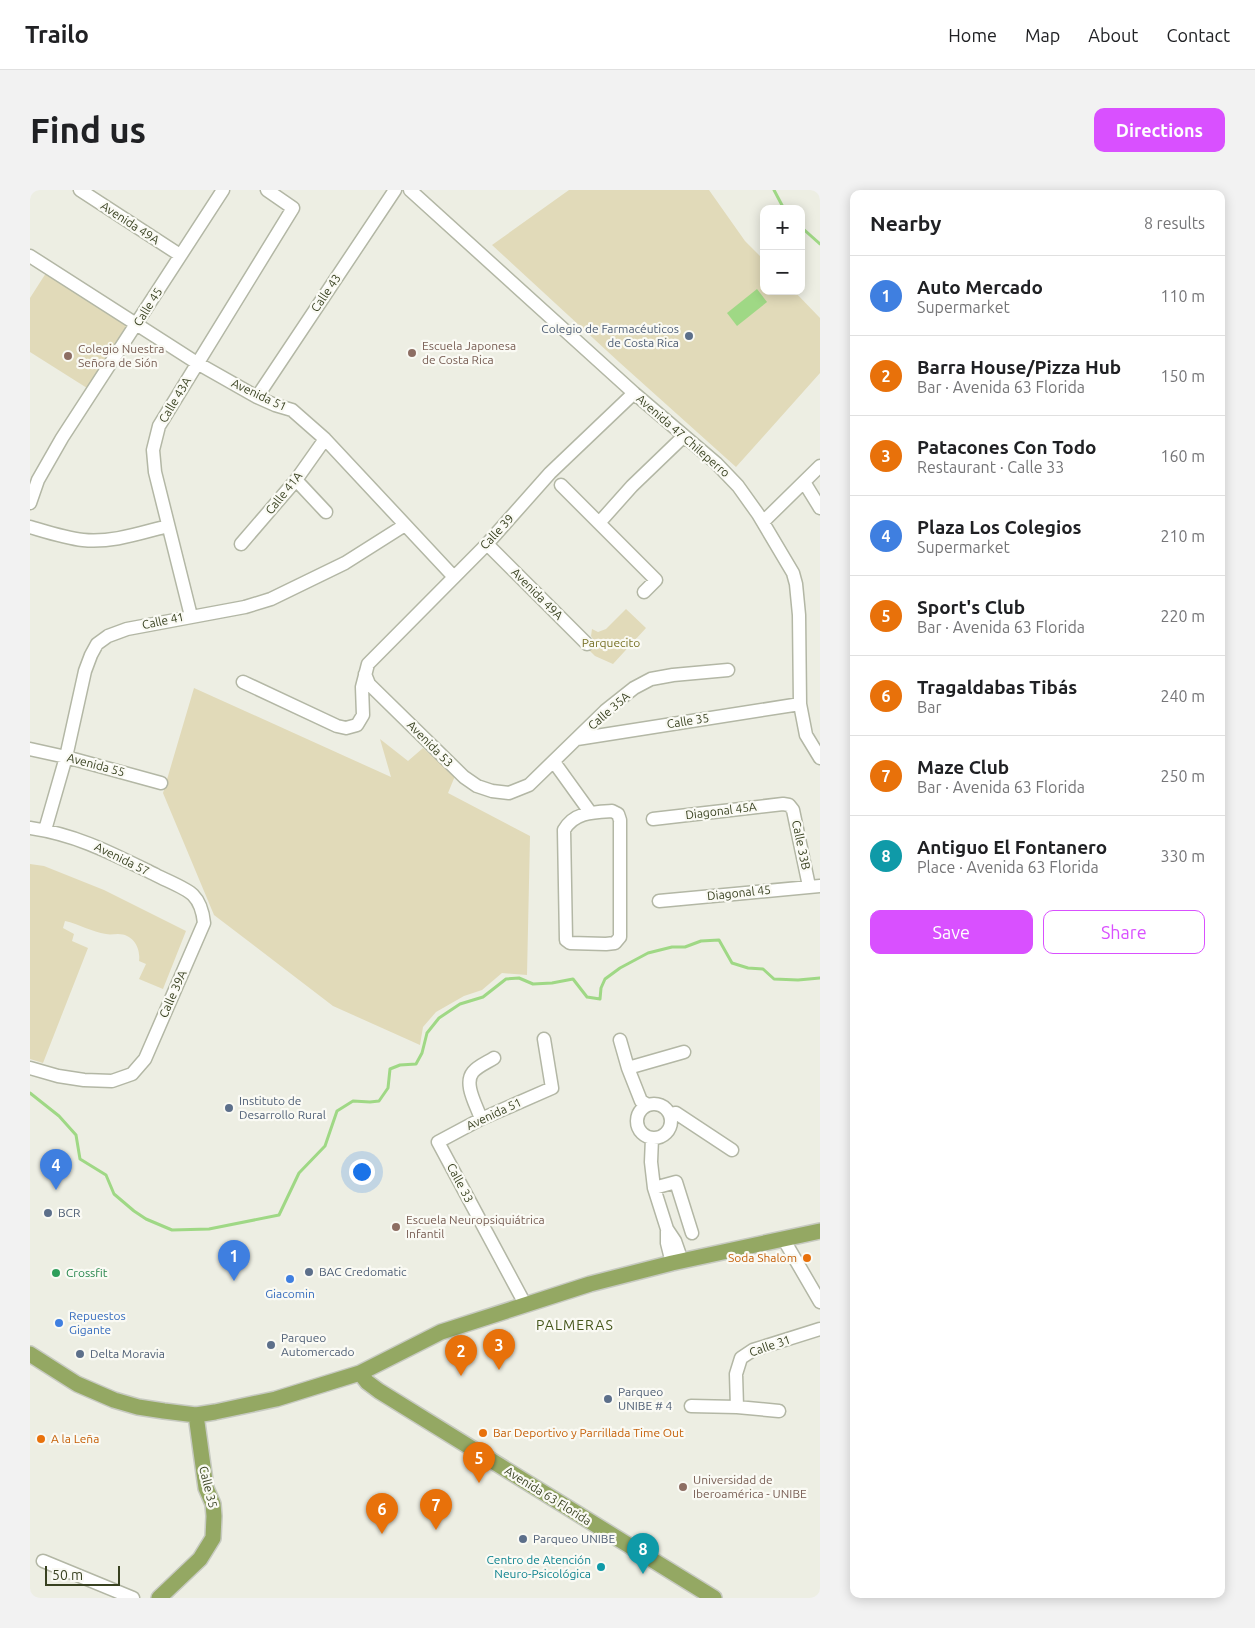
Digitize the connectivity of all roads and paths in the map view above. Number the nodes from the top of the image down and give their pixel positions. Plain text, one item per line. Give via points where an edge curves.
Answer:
1 (80, 190) edge
2 (223, 190) edge
3 (267, 190) edge
4 (395, 190) edge
5 (410, 190) edge
6 (180, 255) junction
7 (30, 256) edge
8 (137, 325) junction
9 (197, 364) junction
10 (634, 393) junction
11 (257, 397) junction
12 (684, 436) junction
13 (325, 439) junction
14 (820, 466) edge
15 (296, 480) junction
16 (804, 482) junction
17 (562, 485) dead end
18 (30, 503) edge
19 (820, 508) edge
20 (326, 512) dead end
21 (763, 522) junction
22 (599, 523) junction
23 (405, 525) junction
24 (168, 526) junction
25 (30, 527) edge
26 (241, 544) dead end
27 (487, 544) junction
28 (454, 576) junction
29 (644, 592) dead end
30 (192, 616) junction
31 (587, 644) dead end
32 (728, 670) dead end
33 (365, 674) junction
34 (243, 682) dead end
35 (800, 704) junction
36 (577, 739) junction
37 (30, 749) edge
38 (66, 756) junction
39 (820, 758) edge
40 (554, 762) junction
41 (161, 783) dead end
42 (509, 793) joint
43 (789, 806) joint
44 (590, 812) junction
45 (654, 819) dead end
46 (30, 828) edge
47 (45, 830) junction
48 (815, 886) edge
49 (659, 901) dead end
50 (203, 910) joint
51 (544, 1039) dead end
52 (620, 1040) dead end
53 (684, 1052) dead end
54 (494, 1058) dead end
55 (30, 1068) edge
56 (628, 1068) junction
57 (648, 1106) junction
58 (670, 1114) junction
59 (481, 1119) junction
60 (652, 1138) junction
61 (438, 1142) joint
62 (732, 1150) dead end
63 (654, 1188) junction
64 (820, 1232) edge
65 (692, 1233) dead end
66 (784, 1240) junction
67 (677, 1262) junction
68 (820, 1302) edge
69 (525, 1304) junction
70 (820, 1329) edge
71 (30, 1354) edge
72 (385, 1360) junction
73 (360, 1373) junction
74 (379, 1391) junction
75 (690, 1406) dead end
76 (737, 1407) junction
77 (779, 1411) dead end
78 (196, 1415) junction
79 (43, 1561) dead end
80 (133, 1598) edge
81 (159, 1598) edge
82 (714, 1598) edge

1 - 6 street, Avenida 49A
2 - 6 street, Calle 45
3 - 9 street, Calle 43A via 293,208
4 - 11 street, Calle 43
5 - 10 street, Avenida 47 Chileperro
6 - 8 street, Calle 45
7 - 8 street, Avenida 51
8 - 9 street, Avenida 51
8 - 18 street, Calle 45 via 62,438 38,480
9 - 11 street, Avenida 51
9 - 24 street, Calle 43A via 159,426 154,450 155,472
10 - 12 street, Avenida 47 Chileperro
10 - 27 street, Calle 39 via 550,473
11 - 13 street, Avenida 51 via 292,410
12 - 21 street, Avenida 47 Chileperro via 738,486
12 - 22 street
13 - 15 street, Calle 41A
13 - 23 street, Avenida 51
14 - 16 street
15 - 20 street
15 - 26 street, Calle 41A
16 - 19 street
16 - 21 street
17 - 22 street
21 - 35 street, Avenida 47 Chileperro via 793,572 796,584
22 - 29 street via 656,580
23 - 28 street, Avenida 51
23 - 30 street, Calle 41 via 345,563 271,599
24 - 25 street via 104,540 83,540
24 - 30 street, Calle 43A
27 - 28 street, Calle 39
27 - 31 street, Avenida 49A
28 - 33 street, Calle 39 via 368,664
30 - 38 street, Calle 41 via 127,629 108,636 98,644 85,671
32 - 36 street, Calle 35A via 651,679 605,711
33 - 34 street via 362,719 357,725 346,728
33 - 42 street, Avenida 53 via 369,684 464,777 477,786
35 - 36 street, Calle 35
35 - 39 street, Avenida 47 Chileperro via 806,735
36 - 40 street, Calle 35A
37 - 38 street, Avenida 55
38 - 41 street, Avenida 55
38 - 47 street, Calle 41
40 - 42 street, Calle 35A via 529,785
40 - 44 street
43 - 45 street, Diagonal 45A via 783,804
43 - 48 street, Calle 33B via 793,810
44 - 44 street via 574,818 564,830 566,940 570,943 615,943 620,937 620,820 612,811
46 - 47 street, Avenida 57
47 - 50 street, Avenida 57 via 90,843 169,881 193,895
48 - 49 street, Diagonal 45
50 - 55 street, Calle 39A via 204,923 145,1059 132,1074 112,1080 84,1080
51 - 59 street, Avenida 51 via 552,1088
52 - 56 street
53 - 56 street
54 - 59 street via 474,1071 469,1079
56 - 57 street via 641,1100
57 - 58 street via 658,1105
57 - 60 street via 637,1120 641,1132
58 - 60 street via 669,1129 662,1136
58 - 62 street via 676,1112
59 - 61 street, Avenida 51
60 - 63 street
61 - 69 street, Calle 33
63 - 65 street via 676,1182
63 - 67 street via 667,1228 667,1243
64 - 66 main road
66 - 67 main road
66 - 68 street
67 - 69 main road
69 - 72 main road via 441,1332
70 - 76 street, Calle 31 via 753,1350 741,1358 736,1374
71 - 78 main road via 78,1384 114,1400 138,1407
72 - 73 main road
72 - 74 main road via 379,1375
73 - 74 main road, Avenida 63 Florida
73 - 78 main road via 276,1399
74 - 82 main road, Avenida 63 Florida
75 - 76 street
76 - 77 street
78 - 81 main road, Calle 35 via 206,1488 213,1504 213,1538 200,1560
79 - 80 street

